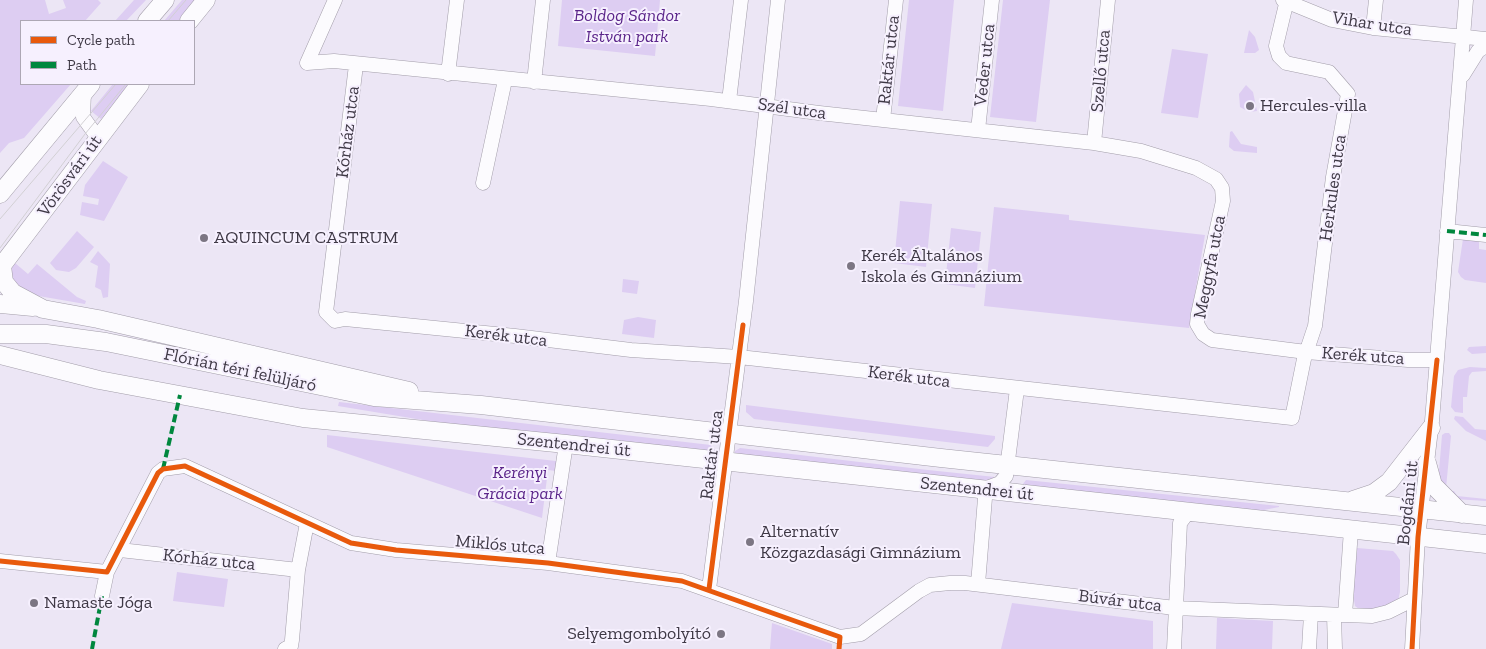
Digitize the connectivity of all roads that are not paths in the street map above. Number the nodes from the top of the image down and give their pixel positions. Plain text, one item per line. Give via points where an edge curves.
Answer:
1 (166, 0) edge
2 (206, 0) edge
3 (335, 0) edge
4 (457, 0) edge
5 (543, 0) edge
6 (740, 0) edge
7 (778, 0) edge
8 (896, 0) edge
9 (992, 0) edge
10 (1108, 0) edge
11 (1376, 0) edge
12 (1466, 0) edge
13 (1285, 1) edge
14 (148, 20) edge
15 (190, 20) edge
16 (1373, 28) junction
17 (1463, 36) junction
18 (1486, 39) edge
19 (1486, 46) edge
20 (356, 64) junction
21 (448, 74) junction
22 (505, 80) junction
23 (534, 82) junction
24 (1459, 83) junction
25 (139, 85) edge
26 (87, 88) edge
27 (729, 100) junction
28 (767, 105) junction
29 (883, 120) junction
30 (978, 130) junction
31 (98, 138) junction
32 (1094, 143) junction
33 (483, 183) dead end
34 (1220, 184) joint
35 (0, 194) edge
36 (1447, 231) junction
37 (1486, 235) edge
38 (1, 267) edge
39 (0, 304) edge
40 (43, 308) junction
41 (329, 317) joint
42 (0, 334) edge
43 (1306, 352) junction
44 (0, 355) edge
45 (739, 357) junction
46 (1437, 360) junction
47 (1017, 389) junction
48 (480, 405) junction
49 (1431, 428) junction
50 (728, 434) junction
51 (566, 444) junction
52 (725, 463) junction
53 (1427, 463) junction
54 (1008, 466) junction
55 (978, 490) junction
56 (1348, 502) junction
57 (1421, 510) junction
58 (1197, 512) junction
59 (1462, 514) junction
60 (1486, 516) edge
61 (307, 522) junction
62 (1350, 530) junction
63 (1418, 537) junction
64 (1486, 544) edge
65 (120, 550) junction
66 (0, 561) edge
67 (548, 563) junction
68 (298, 570) junction
69 (107, 572) junction
70 (978, 584) junction
71 (709, 589) junction
72 (102, 596) dead end
73 (1414, 599) junction
74 (1175, 608) junction
75 (1311, 614) junction
76 (1339, 615) junction
77 (840, 643) edge
78 (285, 649) edge
79 (1174, 649) edge
80 (1309, 649) edge
81 (1335, 649) edge
82 (1412, 649) edge

1 - 14 main road
2 - 15 main road
3 - 20 street, Kórház utca via 307,63
4 - 21 street
5 - 23 street
6 - 27 street
7 - 28 street, Raktár utca
8 - 29 street, Raktár utca
9 - 30 street, Veder utca
10 - 32 street, Szellő utca
11 - 16 street
12 - 17 street, Bogdáni út
13 - 16 street, Vihar utca via 1332,20
13 - 43 street, Herkules utca via 1276,46 1279,56 1286,63 1329,72 1348,94 1333,177 1315,326
16 - 17 street, Vihar utca
17 - 18 street, Vihar utca
17 - 24 street, Bogdáni út
19 - 24 street, Bogdáni út via 1473,57
20 - 21 street, Szél utca
20 - 41 street, Kórház utca via 326,312
21 - 22 street, Szél utca
22 - 23 street, Szél utca
22 - 33 street
23 - 27 street, Szél utca
24 - 36 street, Bogdáni út
25 - 31 main road, Vörösvári út
26 - 31 street via 83,118
26 - 35 main road
27 - 28 street, Szél utca
28 - 29 street, Szél utca
28 - 45 street, Raktár utca
29 - 30 street, Szél utca
30 - 32 street, Szél utca
31 - 38 main road, Vörösvári út
32 - 34 street, Szél utca via 1196,168
34 - 43 street, Meggyfa utca via 1223,201 1197,324 1212,340
36 - 37 street
36 - 46 street, Bogdáni út
38 - 40 main road via 4,282 13,292
39 - 40 main road
40 - 48 main road
41 - 45 street, Kerék utca via 335,321 345,319 631,350
42 - 48 main road, Flórián téri felüljáró via 46,334 106,342 335,390 412,402
43 - 46 street, Kerék utca
43 - 47 street, Kerék utca via 1292,418
44 - 51 main road, Szentendrei út via 90,378 303,418
45 - 47 street, Kerék utca
45 - 50 street, Raktár utca
46 - 49 street, Bogdáni út
47 - 54 street
48 - 50 main road, Szentendrei út
49 - 53 street, Bogdáni út
49 - 56 main road via 1389,482
50 - 52 street, Raktár utca
50 - 54 main road, Szentendrei út
51 - 52 main road, Szentendrei út
51 - 67 street, Miklós utca
52 - 55 main road, Szentendrei út
52 - 71 street, Raktár utca
53 - 57 street, Bogdáni út
53 - 59 main road via 1433,485
54 - 55 street via 1000,483
54 - 56 main road, Szentendrei út
55 - 58 main road, Szentendrei út
55 - 70 street via 985,498
56 - 57 main road, Szentendrei út
57 - 59 main road, Szentendrei út
57 - 63 street, Bogdáni út
58 - 62 main road, Szentendrei út
58 - 74 street via 1182,518
59 - 60 main road, Szentendrei út
61 - 65 street, Miklós utca via 185,466 164,469 158,473
61 - 67 street, Miklós utca via 351,542 396,550
61 - 68 street
62 - 63 main road, Szentendrei út
62 - 76 street
63 - 64 main road, Szentendrei út
63 - 73 street, Bogdáni út
65 - 68 street, Kórház utca
65 - 69 street
66 - 69 street
67 - 71 street, Miklós utca via 682,581
68 - 78 street via 292,640 291,646
69 - 72 street
70 - 74 street, Búvár utca
70 - 77 street, Búvár utca via 930,585 861,634
71 - 77 street, Miklós utca
73 - 76 street, Búvár utca via 1403,607 1372,616
73 - 82 street, Bogdáni út
74 - 75 street, Búvár utca
74 - 79 street
75 - 76 street, Búvár utca
75 - 80 street
76 - 81 street

